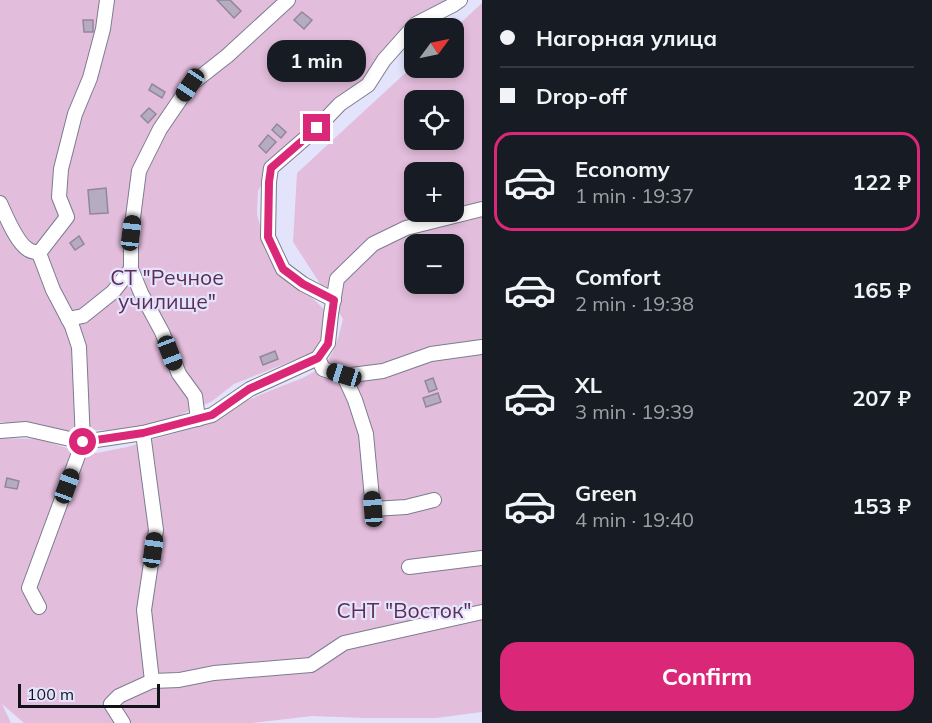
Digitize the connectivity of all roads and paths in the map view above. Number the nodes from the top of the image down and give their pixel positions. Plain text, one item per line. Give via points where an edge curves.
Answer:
1 (107, 0) edge
2 (288, 0) edge
3 (460, 0) edge
4 (0, 203) edge
5 (482, 209) edge
6 (39, 253) junction
7 (131, 269) junction
8 (334, 300) junction
9 (68, 319) junction
10 (482, 348) edge
11 (318, 358) junction
12 (344, 375) junction
13 (198, 419) junction
14 (0, 431) edge
15 (143, 433) junction
16 (83, 442) junction
17 (434, 500) dead end
18 (482, 558) edge
19 (409, 567) dead end
20 (39, 607) dead end
21 (482, 612) edge
22 (152, 681) junction
23 (123, 723) edge

1 - 6 street via 90,78 75,114 61,169 59,197 67,217
2 - 7 street via 190,85 160,129 139,171
3 - 8 street via 416,24 368,85 340,104 271,168 268,237 283,269
4 - 6 street via 12,230 27,249
5 - 8 street via 406,228 373,244 338,279
6 - 9 street
7 - 9 street via 113,292 83,316
7 - 13 street via 178,374 195,396
8 - 11 street via 328,344
9 - 16 street via 79,347
10 - 12 street via 431,354 383,371
11 - 12 street via 323,369
11 - 13 street via 249,389 212,415
12 - 17 street via 366,434 373,509
13 - 15 street
14 - 16 street via 26,429
15 - 16 street
15 - 22 street via 156,530 144,610
16 - 20 street via 29,588
18 - 19 street
21 - 22 street via 344,643 310,665
22 - 23 street via 119,696 111,705

